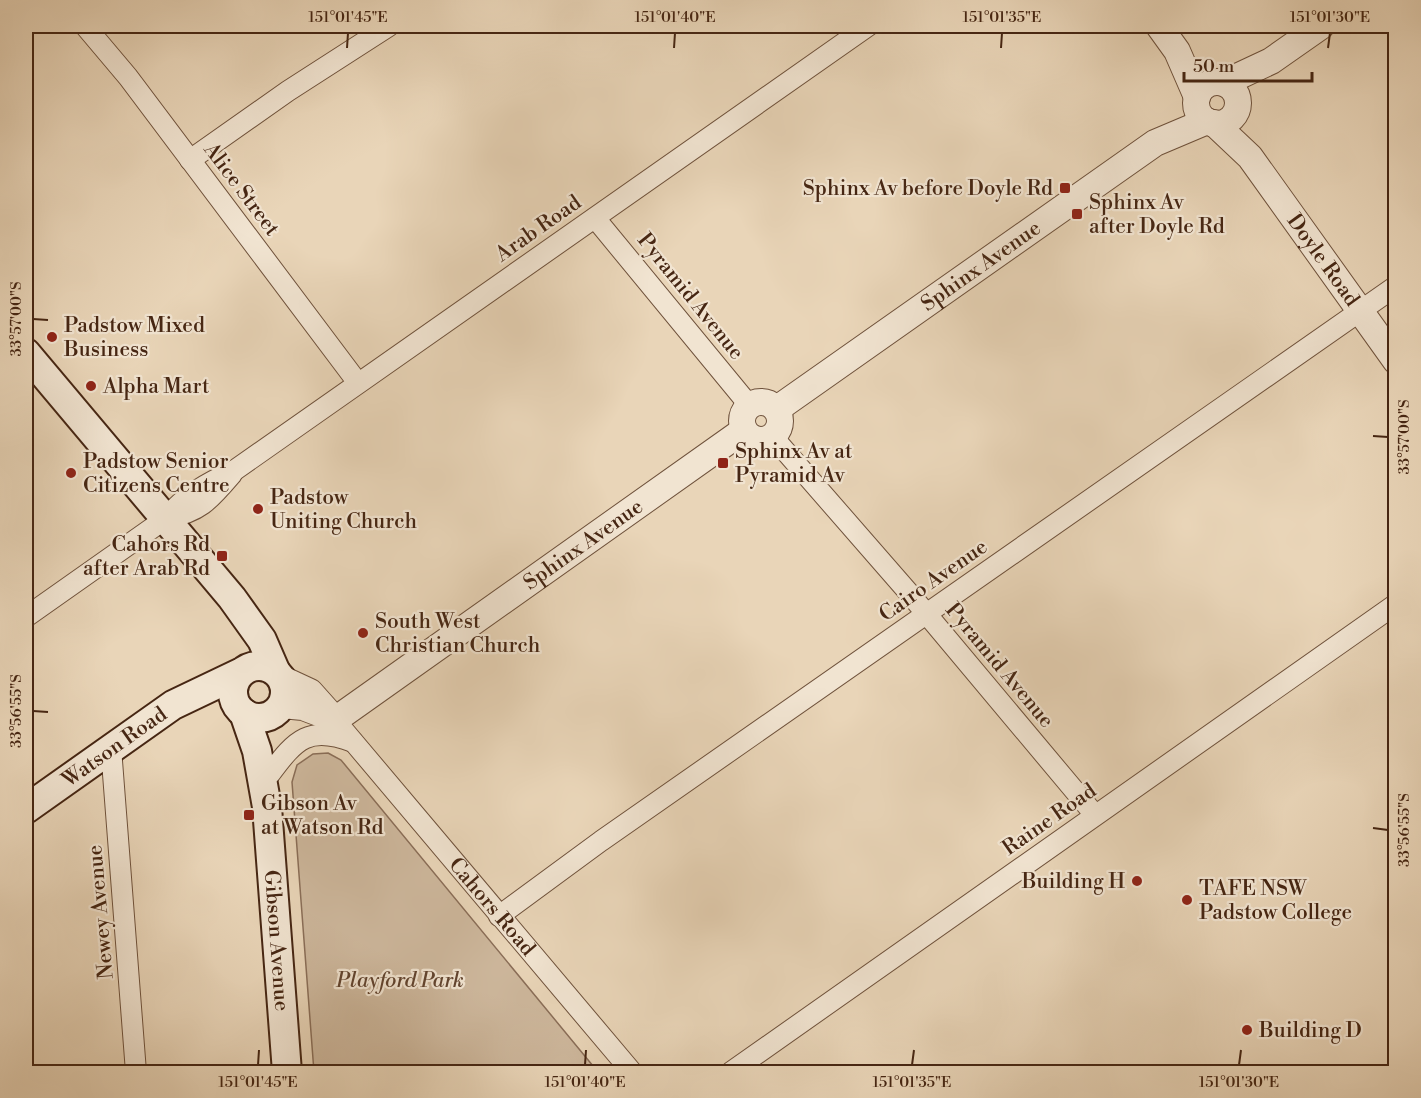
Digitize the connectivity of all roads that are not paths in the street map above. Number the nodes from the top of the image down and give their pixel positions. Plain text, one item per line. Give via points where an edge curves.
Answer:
1 (85, 26) edge
2 (388, 26) edge
3 (868, 26) edge
4 (1160, 26) edge
5 (1321, 26) edge
6 (846, 32) edge
7 (1177, 51) junction
8 (1271, 61) junction
9 (1221, 83) junction
10 (1237, 109) junction
11 (1204, 110) junction
12 (1250, 157) junction
13 (190, 160) junction
14 (595, 218) junction
15 (1395, 286) edge
16 (1360, 311) junction
17 (26, 353) edge
18 (1395, 361) edge
19 (358, 383) junction
20 (777, 409) junction
21 (747, 418) junction
22 (773, 437) junction
23 (165, 519) junction
24 (1395, 604) edge
25 (240, 608) junction
26 (926, 614) junction
27 (26, 616) edge
28 (242, 672) junction
29 (279, 692) junction
30 (173, 705) junction
31 (240, 708) junction
32 (335, 720) junction
33 (353, 742) junction
34 (111, 748) junction
35 (270, 774) junction
36 (267, 807) junction
37 (26, 809) edge
38 (1095, 815) junction
39 (499, 916) junction
40 (136, 1072) edge
41 (287, 1072) edge
42 (632, 1072) edge
43 (731, 1072) edge

1 - 13 street, Alice Street
2 - 13 street
3 - 6 street, Arab Road
4 - 7 street, Doyle Road
5 - 8 street
6 - 14 street, Arab Road
7 - 9 street, Doyle Road
7 - 11 street, Doyle Road
8 - 9 street
8 - 10 street
9 - 10 street via 1233,89
9 - 11 street via 1207,85
10 - 11 street via 1224,123
10 - 12 street, Doyle Road
11 - 12 street, Doyle Road
11 - 20 street, Sphinx Avenue
12 - 16 street, Doyle Road
13 - 19 street, Alice Street
14 - 19 street, Arab Road
14 - 21 street, Pyramid Avenue
15 - 16 street, Cairo Avenue
16 - 18 street, Doyle Road
16 - 26 street, Cairo Avenue
17 - 23 main road
19 - 23 street, Arab Road via 236,470 202,485 180,501
20 - 21 street via 761,401
20 - 22 street via 780,426
21 - 22 street via 748,435 760,440
21 - 32 street, Sphinx Avenue
22 - 26 street, Pyramid Avenue
23 - 25 main road
23 - 27 street, Arab Road
24 - 38 street, Raine Road
25 - 28 main road via 247,641
25 - 29 main road via 262,640
26 - 38 street, Pyramid Avenue
26 - 39 street, Cairo Avenue
28 - 29 main road via 260,665
28 - 30 main road, Watson Road
28 - 31 main road via 234,685
29 - 31 main road via 261,718
29 - 32 street, Cahors Road via 310,692
29 - 35 main road, Gibson Avenue
30 - 31 main road, Watson Road via 213,698
30 - 34 main road, Watson Road
31 - 36 main road, Gibson Avenue via 257,752
32 - 33 street, Cahors Road
33 - 35 street via 315,734 294,745
33 - 39 street, Cahors Road
34 - 37 main road, Watson Road
34 - 40 street, Newey Avenue
35 - 36 main road, Gibson Avenue
36 - 41 main road, Gibson Avenue
38 - 43 street, Raine Road
39 - 42 street, Cahors Road

